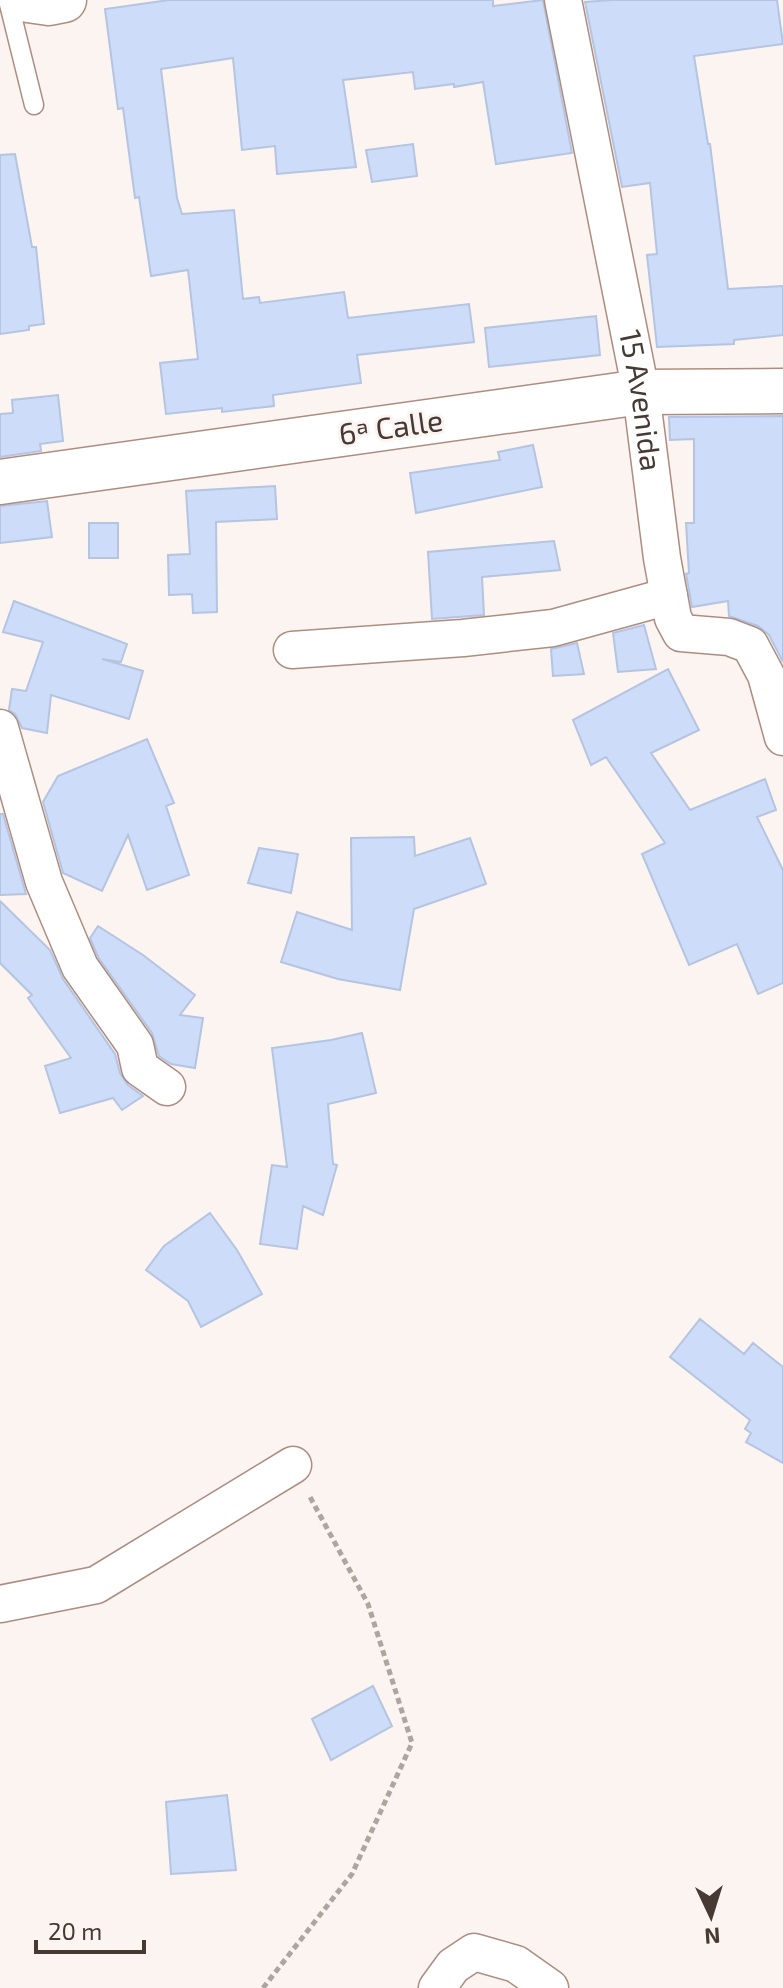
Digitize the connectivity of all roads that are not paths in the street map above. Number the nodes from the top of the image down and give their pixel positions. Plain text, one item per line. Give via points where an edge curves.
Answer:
1 (563, 0) edge
2 (37, 1) edge
3 (34, 105) dead end
4 (783, 391) edge
5 (641, 392) junction
6 (0, 482) edge
7 (669, 596) junction
8 (292, 650) dead end
9 (0, 728) edge
10 (783, 737) edge
11 (167, 1087) dead end
12 (293, 1465) road end
13 (0, 1604) edge
14 (437, 1988) edge
15 (550, 1988) edge

1 - 5 street, 15 Avenida
2 - 3 lane
4 - 5 main road, 6ª Calle
5 - 6 main road, 6ª Calle
5 - 7 street, 15 Avenida
7 - 8 street via 553,628
7 - 10 street, 15 Avenida via 681,633 729,637 750,645 766,675
9 - 11 street via 44,882 80,967 135,1045 140,1068
12 - 13 street via 96,1585
14 - 15 street via 453,1966 474,1952 516,1964

